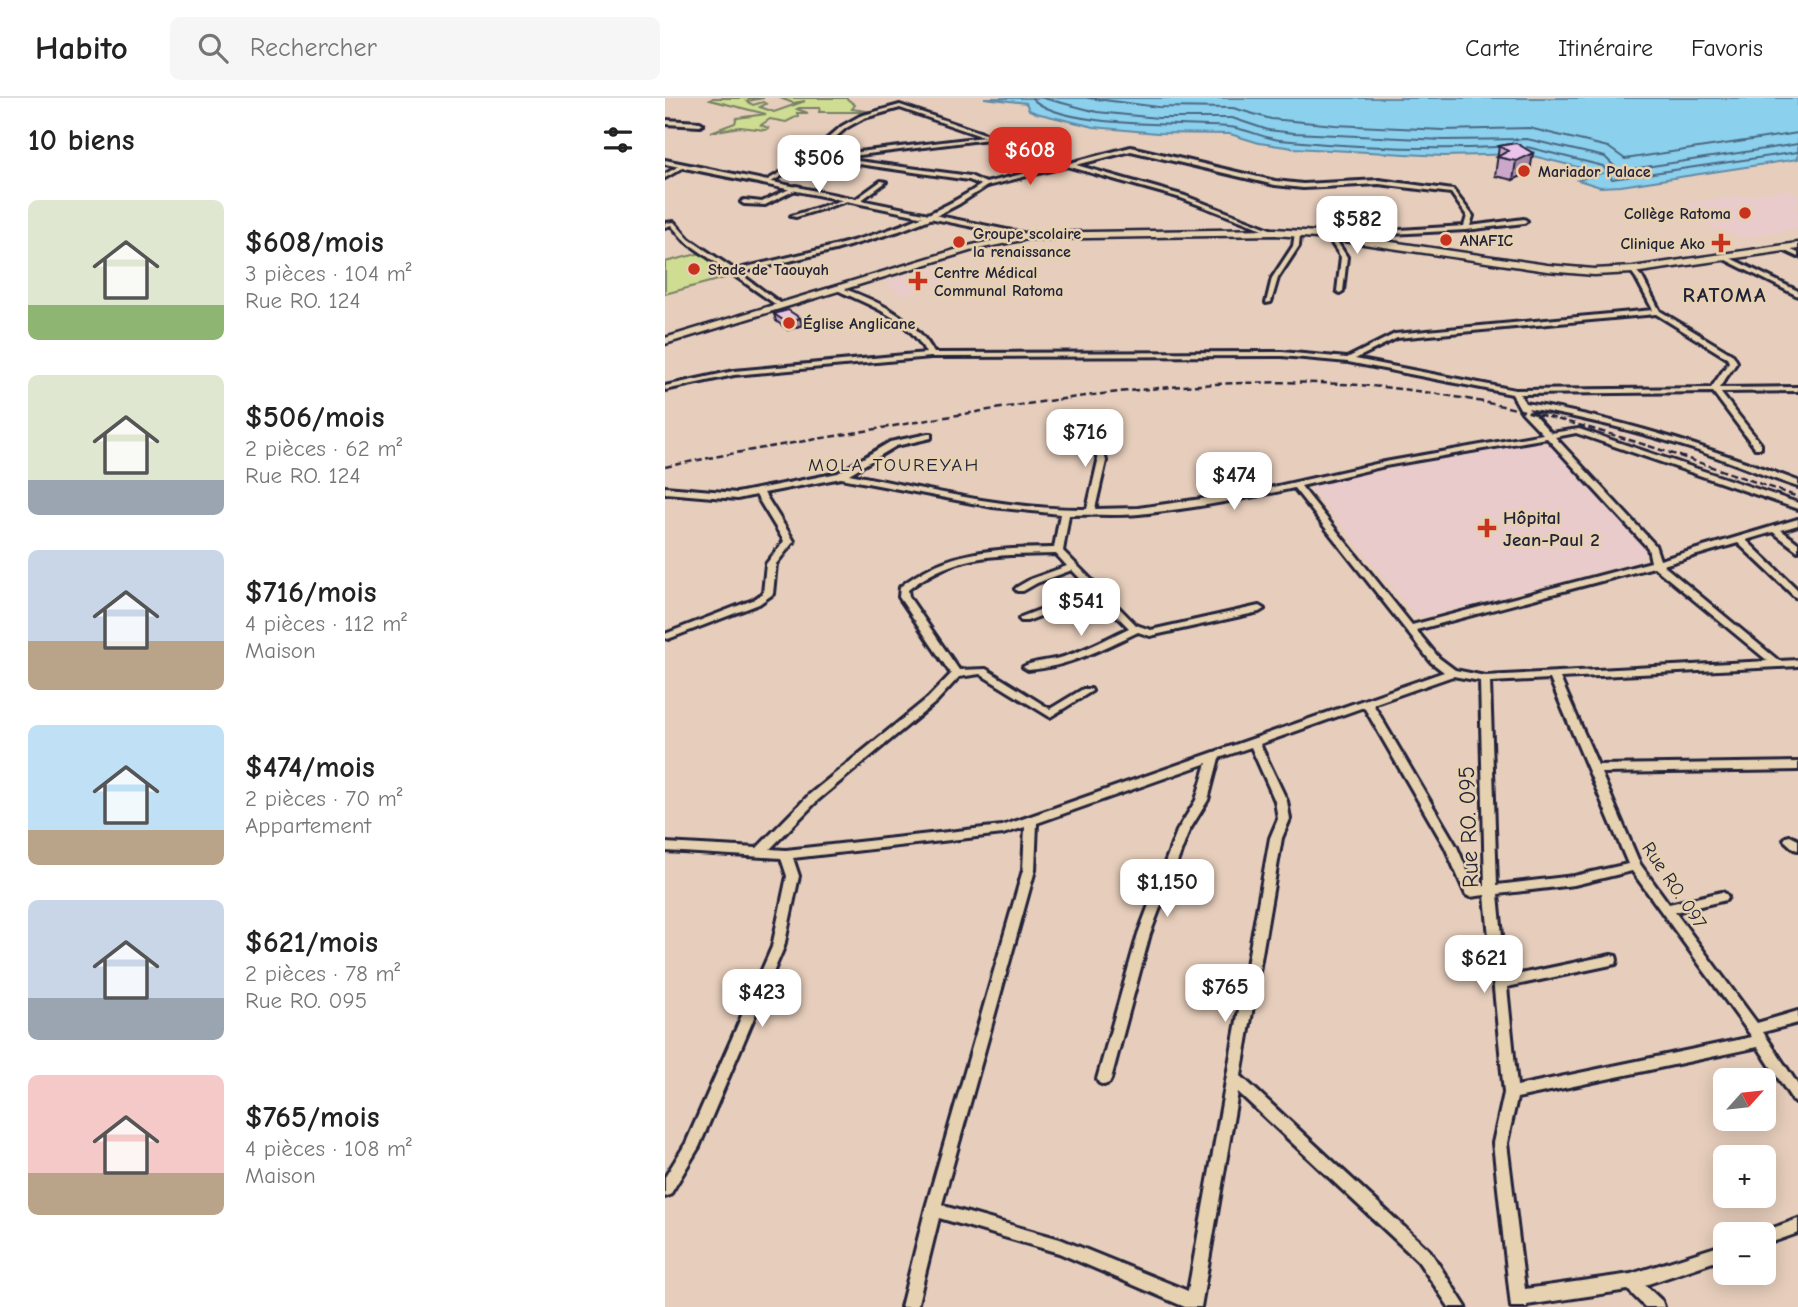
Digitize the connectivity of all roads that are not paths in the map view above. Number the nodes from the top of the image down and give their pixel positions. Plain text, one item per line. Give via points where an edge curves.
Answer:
1 (665, 122) edge
2 (700, 124) dead end
3 (989, 138) junction
4 (820, 158) junction
5 (806, 160) junction
6 (665, 162) edge
7 (1070, 164) junction
8 (683, 166) junction
9 (665, 176) edge
10 (769, 181) junction
11 (883, 182) dead end
12 (985, 185) junction
13 (798, 187) junction
14 (855, 200) junction
15 (744, 202) dead end
16 (936, 215) junction
17 (793, 216) dead end
18 (665, 219) edge
19 (1524, 221) dead end
20 (669, 224) edge
21 (1466, 228) junction
22 (1275, 232) junction
23 (1297, 234) junction
24 (1027, 236) junction
25 (1330, 236) junction
26 (1798, 246) edge
27 (1785, 249) junction
28 (1798, 255) edge
29 (1726, 258) junction
30 (1633, 270) junction
31 (736, 272) junction
32 (839, 289) junction
33 (1341, 291) dead end
34 (1798, 294) edge
35 (1268, 302) dead end
36 (781, 306) junction
37 (1657, 312) junction
38 (665, 341) edge
39 (932, 355) junction
40 (1347, 360) junction
41 (665, 388) edge
42 (1798, 388) edge
43 (1714, 390) junction
44 (1515, 392) junction
45 (1522, 405) junction
46 (1093, 425) dead end
47 (1546, 434) junction
48 (928, 436) dead end
49 (1758, 446) dead end
50 (841, 475) junction
51 (1798, 484) edge
52 (1296, 485) junction
53 (665, 490) edge
54 (759, 492) junction
55 (1798, 506) edge
56 (1065, 512) junction
57 (1090, 513) junction
58 (1798, 522) edge
59 (1776, 530) junction
60 (1740, 540) junction
61 (1798, 548) edge
62 (1058, 551) junction
63 (1655, 564) junction
64 (1073, 567) junction
65 (1020, 589) dead end
66 (1097, 591) junction
67 (1798, 595) edge
68 (1259, 609) dead end
69 (1024, 618) dead end
70 (1138, 628) junction
71 (1413, 628) junction
72 (668, 636) dead end
73 (1798, 663) edge
74 (1777, 664) junction
75 (1028, 667) dead end
76 (1452, 673) junction
77 (956, 674) junction
78 (1554, 676) junction
79 (1485, 679) junction
80 (1087, 691) dead end
81 (1367, 704) junction
82 (1254, 743) junction
83 (1214, 758) junction
84 (1798, 766) edge
85 (1594, 769) junction
86 (1031, 822) junction
87 (665, 846) edge
88 (760, 852) junction
89 (786, 854) junction
90 (1635, 866) junction
91 (1491, 890) junction
92 (1722, 897) dead end
93 (1666, 909) junction
94 (1611, 960) dead end
95 (1500, 984) junction
96 (1798, 1017) edge
97 (1758, 1035) junction
98 (1233, 1078) junction
99 (1104, 1079) dead end
100 (1511, 1093) junction
101 (1798, 1097) edge
102 (665, 1189) edge
103 (934, 1207) junction
104 (1798, 1226) edge
105 (1776, 1234) edge
106 (1713, 1255) edge
107 (1630, 1282) junction
108 (1519, 1303) edge
109 (1194, 1305) edge
110 (909, 1307) edge
111 (1458, 1307) edge
112 (1656, 1307) edge

1 - 2 street
3 - 4 street
3 - 5 street via 901,106 843,127
3 - 7 street
4 - 5 street
4 - 12 street via 970,178
5 - 10 street
6 - 8 street
7 - 12 street
7 - 21 street via 1131,149 1275,183 1379,182 1443,188 1453,192 1470,216
7 - 22 street via 1183,197
8 - 9 street
8 - 10 street
10 - 13 street
11 - 14 street
12 - 16 street
13 - 14 street
13 - 15 street via 763,204
14 - 16 street
14 - 17 street
16 - 24 street
16 - 31 street
18 - 20 street
19 - 21 street
20 - 31 street
21 - 25 street
22 - 23 main road
22 - 24 main road
23 - 25 main road
23 - 35 street via 1296,246 1275,278
24 - 32 main road via 971,248
25 - 30 main road via 1547,268
25 - 33 street via 1344,257
26 - 27 main road
27 - 28 street
27 - 29 main road
29 - 30 main road
29 - 34 street
30 - 37 street
31 - 36 street
32 - 36 main road
32 - 39 street via 917,330
36 - 38 main road
37 - 40 street via 1406,335 1381,341
37 - 43 street via 1730,357 1733,362
39 - 40 street via 1282,354
39 - 41 street via 734,373
40 - 44 street
42 - 43 street
43 - 44 street
43 - 49 street
44 - 45 street
45 - 47 street
45 - 51 street via 1565,411 1717,453
46 - 57 street via 1102,461
47 - 52 street
47 - 55 street via 1585,433
47 - 63 street via 1651,547
48 - 50 street via 893,444
50 - 54 street
50 - 56 street via 993,504
52 - 57 street via 1174,506
52 - 71 street
53 - 54 street via 714,496
54 - 72 street via 789,541 771,564 768,594
56 - 57 street
56 - 62 street
58 - 59 street
59 - 60 street
59 - 61 street
60 - 63 street
60 - 67 street
62 - 64 street
62 - 77 street via 993,552 952,559 918,574 903,589
63 - 71 street
63 - 74 street
64 - 65 street
64 - 66 street
66 - 69 street
66 - 70 street
68 - 70 street via 1150,633
70 - 75 street via 1096,649 1043,667
71 - 76 street via 1436,660
73 - 74 street
74 - 78 street
76 - 79 street
76 - 81 street
77 - 80 street via 982,671 1050,714
77 - 88 street via 932,700 814,797
78 - 79 street
78 - 85 street, Rue RO. 097
79 - 91 street, Rue RO. 095
81 - 82 street
81 - 91 street via 1451,847 1470,892
82 - 83 street
82 - 98 street via 1285,819 1276,838
83 - 86 street
83 - 99 street via 1202,800 1183,831 1144,934
84 - 85 street
85 - 90 street, Rue RO. 097
86 - 89 street via 1003,830
86 - 103 street via 1029,870
87 - 88 street
88 - 89 street
89 - 102 street via 793,876 778,947 692,1147
90 - 91 street via 1600,877
90 - 93 street, Rue RO. 097
91 - 95 street, Rue RO. 095
92 - 93 street
93 - 97 street, Rue RO. 097
94 - 95 street
95 - 100 street, Rue RO. 095
96 - 97 street
97 - 100 street
97 - 101 street, Rue RO. 097
98 - 109 street
98 - 111 street via 1424,1256
100 - 108 street, Rue RO. 095 via 1500,1143
103 - 109 street via 1060,1246
103 - 110 street
104 - 105 street
106 - 107 street
107 - 108 street
107 - 112 street

